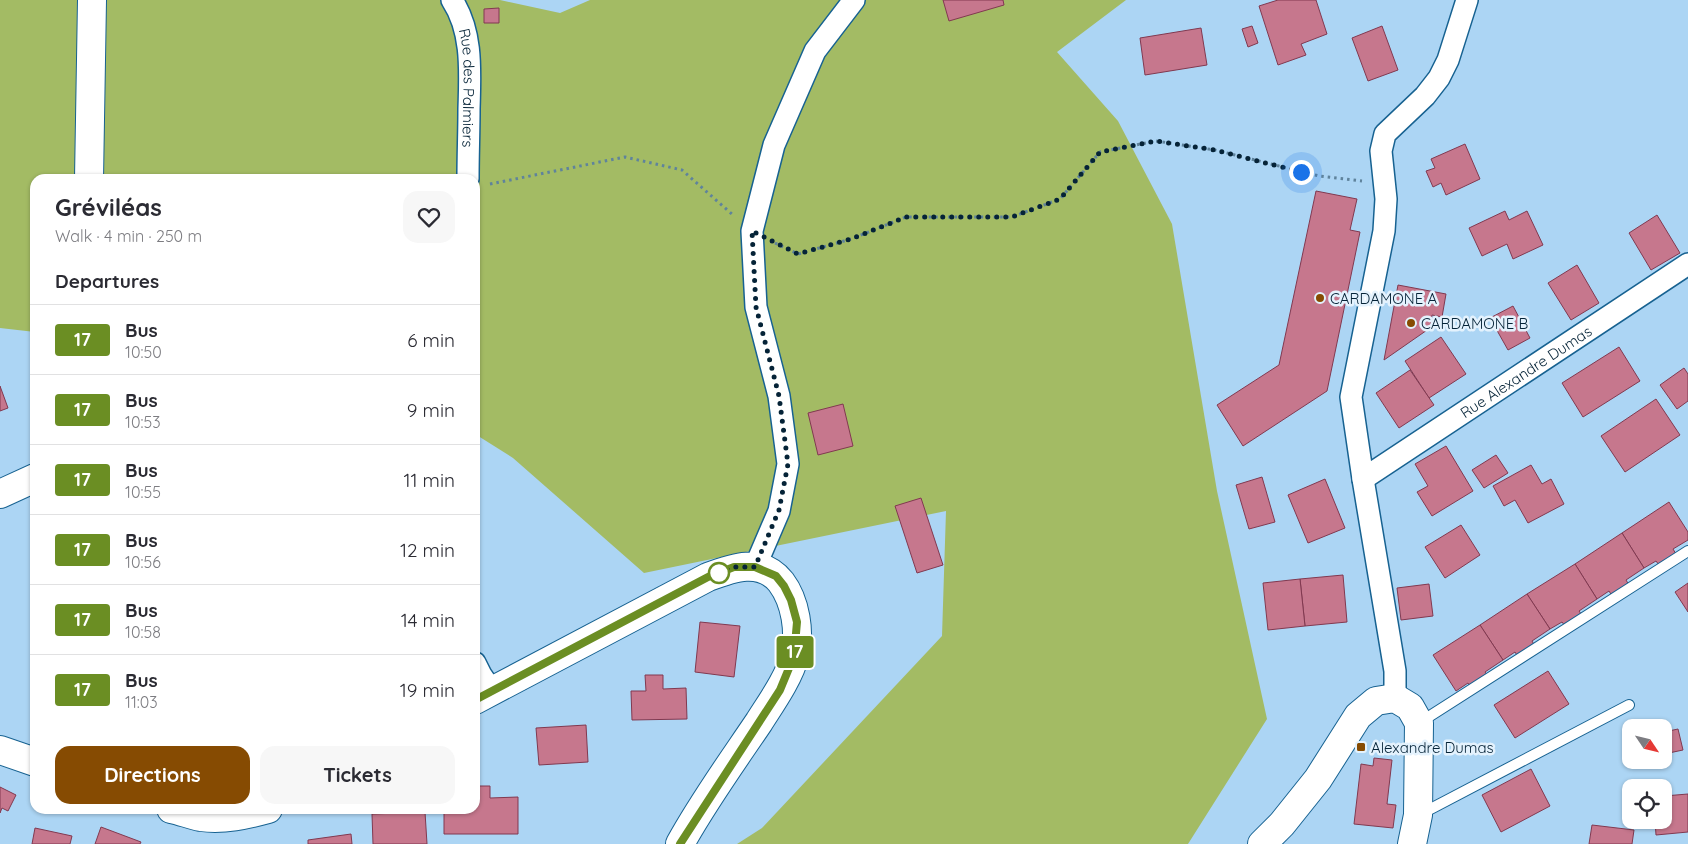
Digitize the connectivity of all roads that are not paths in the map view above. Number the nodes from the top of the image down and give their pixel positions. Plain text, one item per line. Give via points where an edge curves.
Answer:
1 (92, 0) edge
2 (452, 0) edge
3 (854, 0) edge
4 (1467, 0) edge
5 (89, 174) edge
6 (476, 174) edge
7 (1688, 264) edge
8 (1363, 479) junction
9 (30, 480) edge
10 (0, 494) edge
11 (1688, 551) edge
12 (755, 567) junction
13 (480, 673) edge
14 (484, 696) edge
15 (1395, 698) junction
16 (1629, 705) dead end
17 (1419, 723) junction
18 (0, 750) edge
19 (30, 760) edge
20 (190, 814) edge
21 (248, 814) edge
22 (1418, 815) junction
23 (680, 844) edge
24 (1262, 844) edge
25 (1412, 844) edge

1 - 5 main road
2 - 6 street, Rue des Palmiers via 468,41
3 - 12 street via 815,51 774,145 752,231 756,307 779,396 788,464 779,510
4 - 8 street via 1439,78 1385,134 1381,151 1386,199 1384,231 1351,397
7 - 8 street, Rue Alexandre Dumas
8 - 15 street via 1395,671
9 - 10 main road
11 - 17 lane
12 - 14 main road via 734,567 708,577
12 - 23 main road via 776,576 791,600 797,622 794,656 780,690
13 - 14 street
15 - 17 main road via 1410,707
15 - 24 main road via 1376,701 1358,716 1318,779
16 - 22 lane
17 - 22 main road
18 - 19 main road
20 - 21 main road via 226,817
22 - 25 main road

